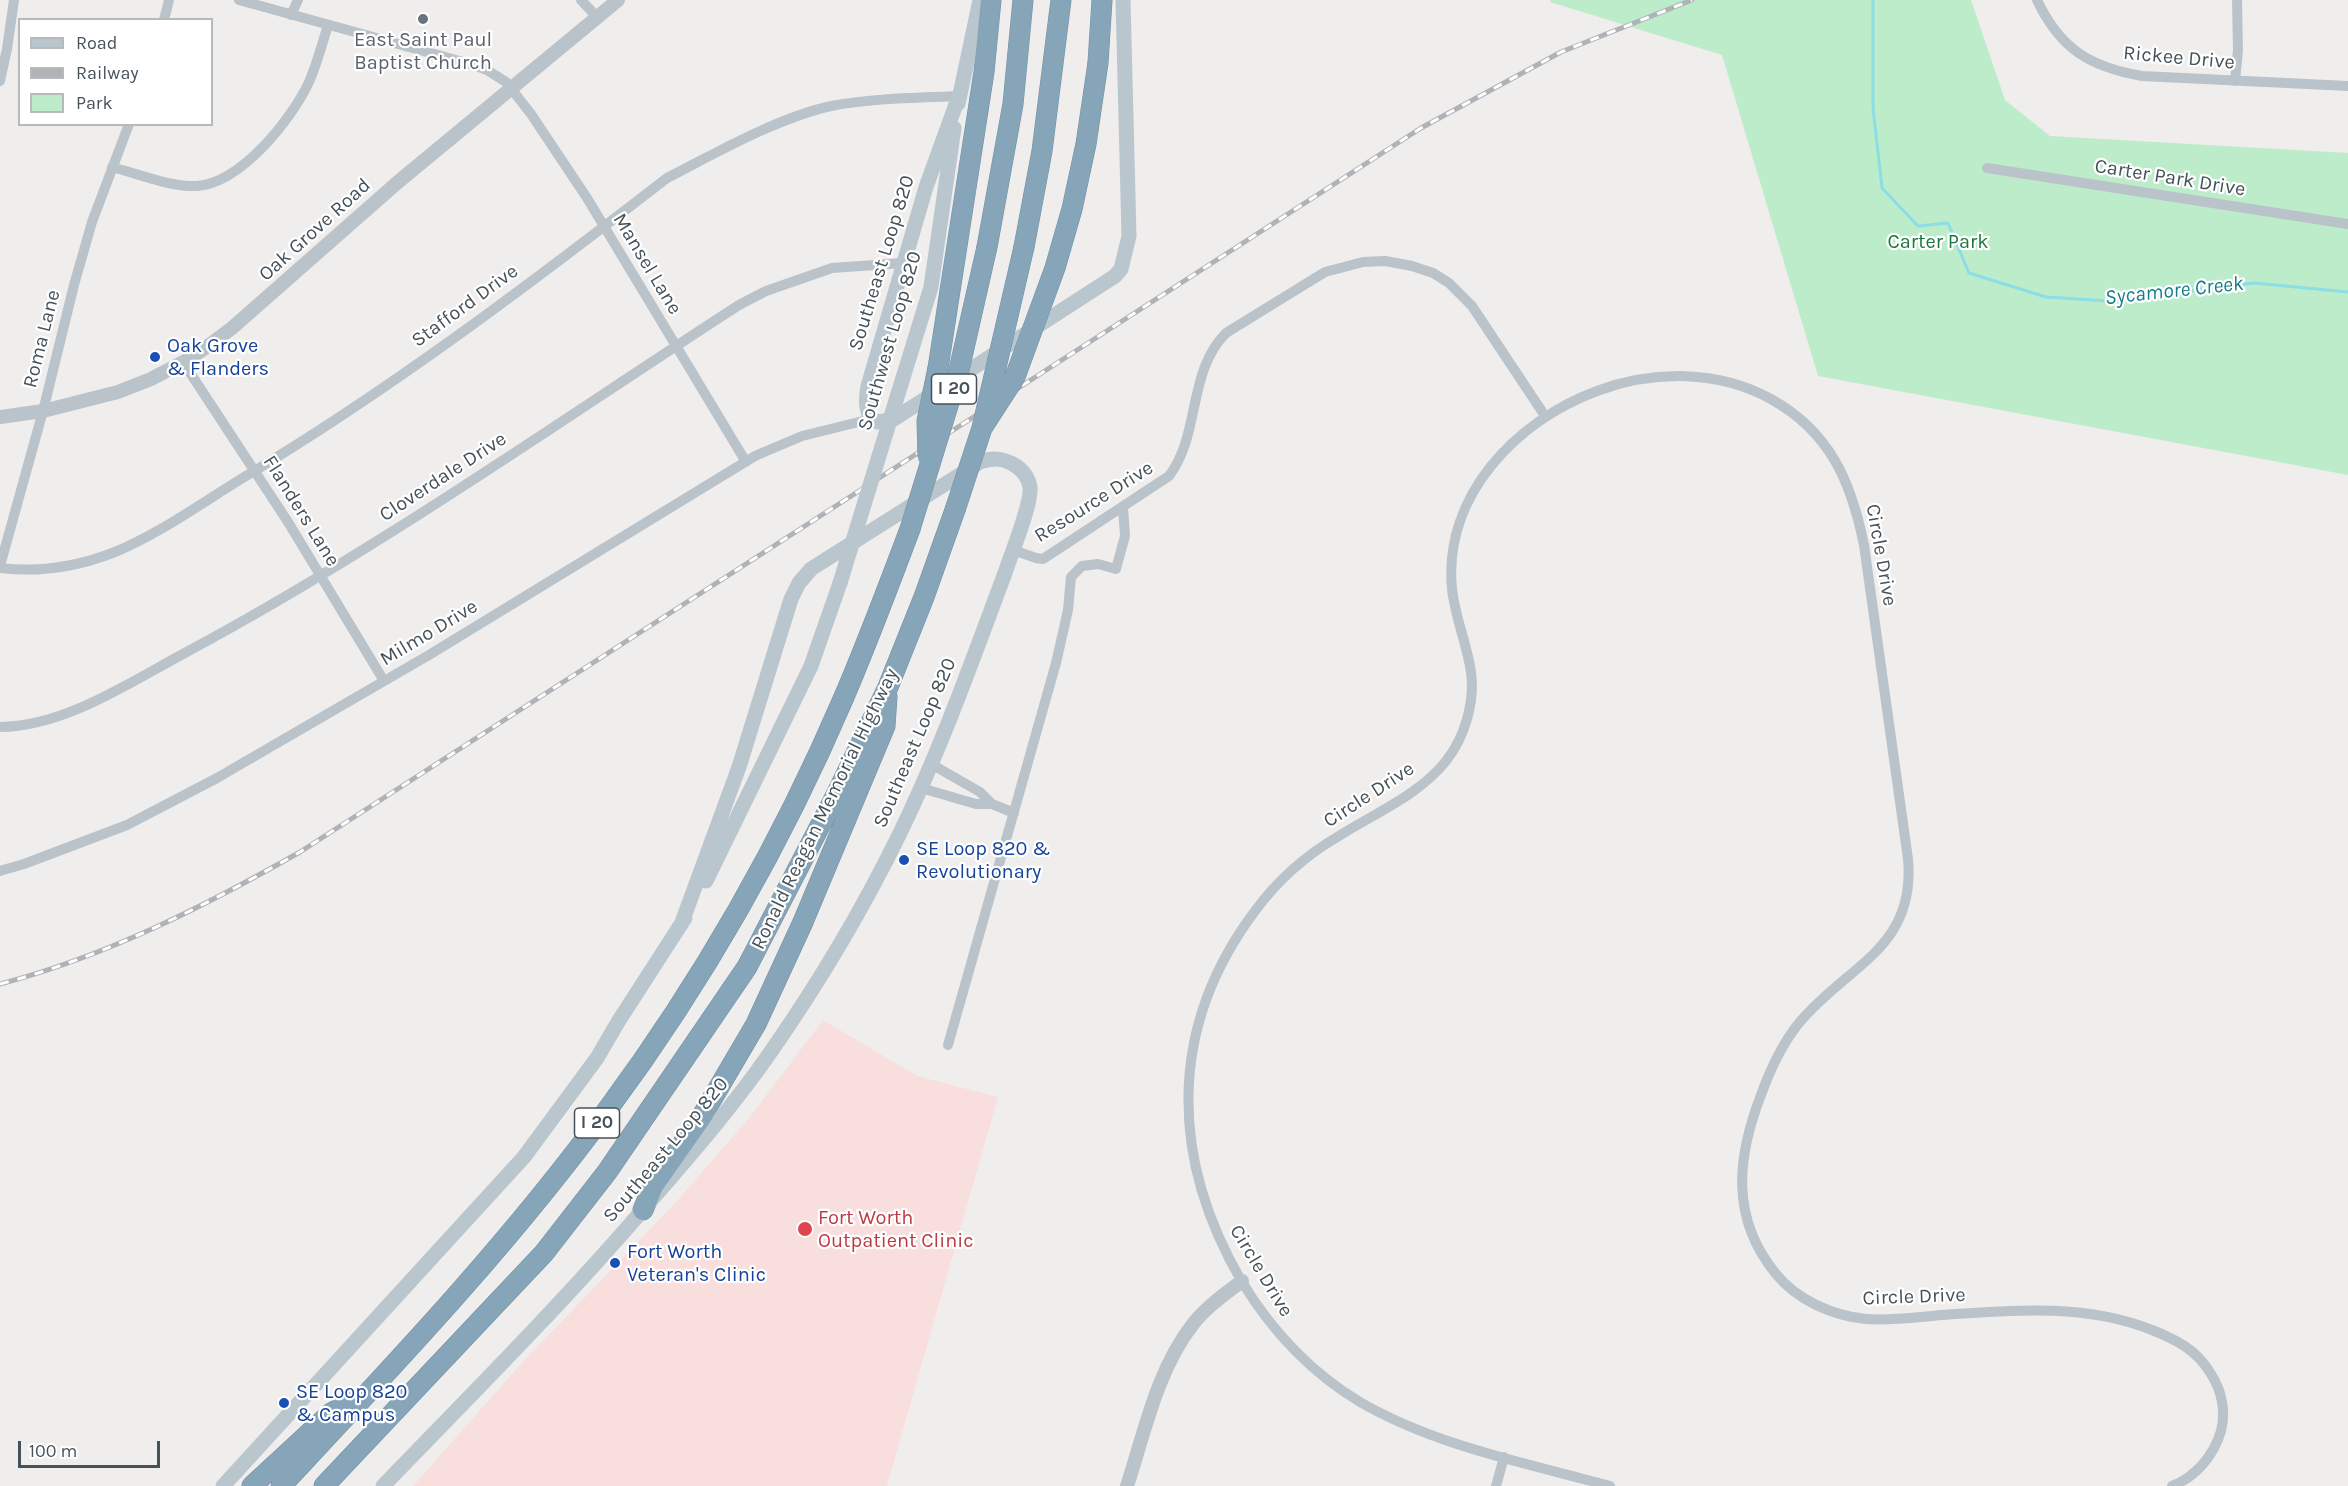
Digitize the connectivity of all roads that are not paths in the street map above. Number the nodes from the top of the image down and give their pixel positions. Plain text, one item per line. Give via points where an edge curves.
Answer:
1 (14, 0) edge
2 (170, 0) edge
3 (239, 0) edge
4 (298, 0) edge
5 (581, 0) edge
6 (618, 0) edge
7 (980, 0) edge
8 (991, 0) edge
9 (1023, 0) edge
10 (1060, 0) edge
11 (1102, 0) edge
12 (1123, 0) edge
13 (2037, 0) edge
14 (2237, 0) edge
15 (291, 15) junction
16 (597, 17) junction
17 (165, 18) edge
18 (328, 25) junction
19 (0, 81) edge
20 (2235, 81) junction
21 (2348, 86) edge
22 (512, 88) junction
23 (959, 96) junction
24 (128, 126) edge
25 (112, 167) junction
26 (1987, 168) dead end
27 (2348, 224) edge
28 (604, 227) junction
29 (903, 263) junction
30 (676, 346) junction
31 (183, 362) junction
32 (43, 411) junction
33 (1545, 416) junction
34 (0, 417) edge
35 (871, 419) junction
36 (982, 428) junction
37 (746, 462) junction
38 (254, 471) junction
39 (929, 474) junction
40 (1123, 507) junction
41 (1013, 550) junction
42 (0, 567) edge
43 (321, 576) junction
44 (840, 583) joint
45 (384, 681) junction
46 (888, 687) junction
47 (0, 727) edge
48 (931, 764) junction
49 (921, 788) junction
50 (992, 804) junction
51 (1014, 813) junction
52 (0, 871) edge
53 (681, 925) junction
54 (948, 1045) dead end
55 (643, 1210) junction
56 (1242, 1281) junction
57 (368, 1393) junction
58 (1504, 1457) junction
59 (223, 1486) edge
60 (252, 1486) edge
61 (281, 1486) edge
62 (324, 1486) edge
63 (383, 1486) edge
64 (1127, 1486) edge
65 (1496, 1486) edge
66 (1610, 1486) edge
67 (2172, 1486) edge

1 - 19 street
2 - 17 street
3 - 15 street, Mansel Lane
4 - 15 street
5 - 16 street
6 - 16 street, Oak Grove Road
7 - 23 main road, Southwest Loop 820
8 - 39 highway, bridge via 984,72 927,421
9 - 39 highway, Ronald Reagan Memorial Highway / I 20, bridge via 1013,104 987,247 959,370
10 - 36 highway, Ronald Reagan Memorial Highway / I 20, bridge via 1042,151
11 - 36 highway, bridge via 1098,63 1072,209 1015,376
12 - 35 main road via 1129,236 1121,269 894,419
13 - 20 street, Rickee Drive via 2063,41 2090,62 2142,76
14 - 20 street
15 - 18 street, Mansel Lane
16 - 22 street, Oak Grove Road
18 - 22 street, Mansel Lane via 487,70
18 - 25 street via 308,84 286,120 263,146 227,176 209,184 187,185
20 - 21 street, Rickee Drive
22 - 28 street, Mansel Lane
22 - 31 street, Oak Grove Road via 232,328
23 - 28 street, Stafford Drive via 869,100 829,107 764,130 668,178
23 - 29 main road, Southeast Loop 820
23 - 44 main road, Southwest Loop 820, bridge via 931,287
24 - 25 street, Roma Lane
25 - 32 street, Roma Lane via 74,285
26 - 27 street, Carter Park Drive
28 - 30 street, Mansel Lane
28 - 38 street, Stafford Drive via 445,344 311,437
29 - 30 street, Cloverdale Drive via 832,268 766,291
29 - 35 main road, Southeast Loop 820 via 868,386 865,402
30 - 37 street, Mansel Lane
30 - 43 street, Cloverdale Drive
31 - 32 street, Oak Grove Road via 118,392
31 - 38 street, Flanders Lane
32 - 34 street, Oak Grove Road
32 - 42 street, Roma Lane
33 - 40 street, Resource Drive via 1472,306 1449,283 1433,273 1385,261 1344,265 1315,278 1226,333 1215,344 1203,367 1176,466 1169,476
33 - 56 street, Circle Drive via 1501,453 1481,478 1459,528 1453,553 1453,593 1472,688 1465,725 1455,747 1436,772 1416,789 1331,840 1279,882 1228,951 1205,1003 1191,1058 1190,1140 1203,1200
33 - 67 street, Circle Drive via 1582,396 1641,379 1674,376 1728,382 1776,402 1813,430 1840,467 1858,517 1908,859 1908,892 1896,927 1883,946 1800,1022 1766,1081 1744,1144 1741,1173 1742,1202 1757,1247 1795,1292 1840,1314 1893,1319 2031,1310 2066,1312 2142,1326 2190,1348 2214,1379 2223,1406 2223,1423 2203,1464 2190,1477
35 - 37 street, Milmo Drive via 793,439
36 - 46 highway, Ronald Reagan Memorial Highway / I 20, bridge via 924,597
37 - 45 street, Milmo Drive
38 - 42 street, Stafford Drive via 118,551 54,568 27,571
38 - 43 street, Flanders Lane
39 - 57 highway, Ronald Reagan Memorial Highway / I 20, bridge via 843,699 801,791 704,965 628,1081 552,1182 496,1251
40 - 41 street, Resource Drive via 1043,559
40 - 51 street via 1125,536 1116,569 1098,564 1082,566 1071,577 1056,663
41 - 48 main road, Southeast Loop 820
41 - 53 main road, Southeast Loop 820 via 1030,493 1029,483 1016,466 992,458 969,468 805,576 791,599 739,767
43 - 45 street, Flanders Lane
43 - 47 street, Cloverdale Drive via 113,691 40,722
44 - 53 main road, Southeast Loop 820 via 811,666 717,861
45 - 52 street, Milmo Drive via 127,825
46 - 55 highway via 885,726 780,974 729,1072 653,1185
46 - 62 highway, Ronald Reagan Memorial Highway / I 20 via 747,967 607,1172 544,1253
48 - 49 main road, Southeast Loop 820
48 - 50 street via 980,792
49 - 50 street via 976,804
49 - 55 main road, Southeast Loop 820 via 873,886 771,1053
50 - 51 street
51 - 54 street
53 - 59 main road, Southeast Loop 820 via 597,1058 524,1156
55 - 63 main road, Southeast Loop 820 via 575,1288
56 - 58 street, Circle Drive via 1288,1345 1329,1381 1359,1401 1420,1431
56 - 64 street via 1194,1322 1164,1370
57 - 60 highway via 331,1413
57 - 61 highway, Ronald Reagan Memorial Highway / I 20
58 - 65 street
58 - 66 street, Circle Drive

